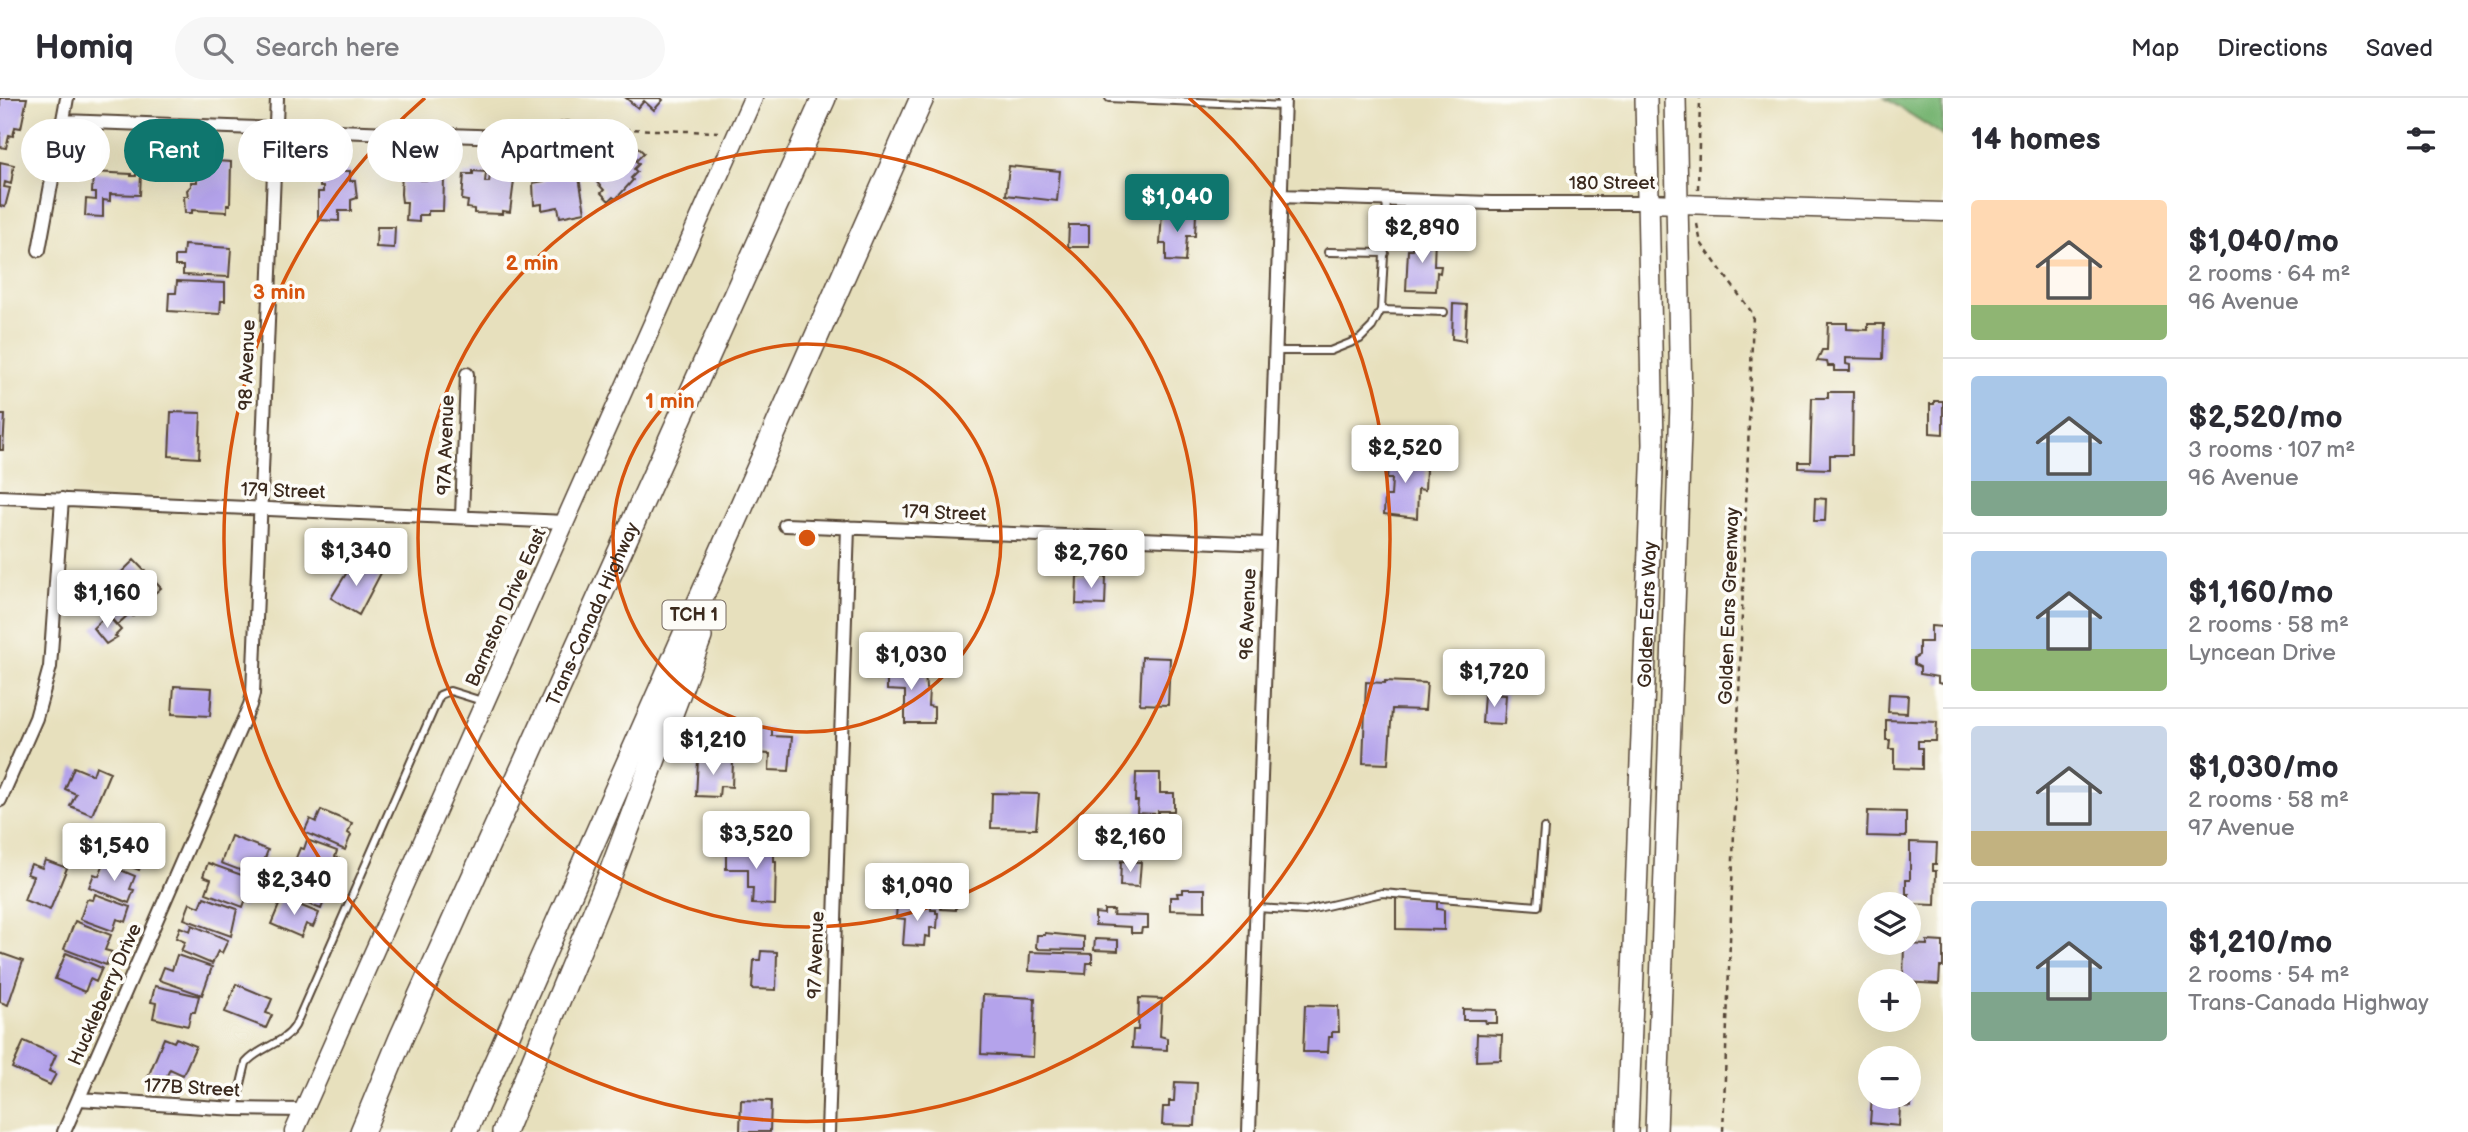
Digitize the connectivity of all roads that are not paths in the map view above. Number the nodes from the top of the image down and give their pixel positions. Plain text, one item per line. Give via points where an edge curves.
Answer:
1 (66, 98) edge
2 (277, 98) edge
3 (753, 98) edge
4 (824, 98) edge
5 (922, 98) edge
6 (1109, 98) edge
7 (1646, 98) edge
8 (1675, 98) edge
9 (1284, 102) edge
10 (62, 119) edge
11 (276, 119) edge
12 (110, 123) edge
13 (238, 127) edge
14 (353, 131) edge
15 (477, 136) edge
16 (51, 182) edge
17 (274, 182) edge
18 (1280, 197) junction
19 (1387, 200) junction
20 (1647, 203) junction
21 (1687, 204) junction
22 (1943, 212) edge
23 (39, 250) dead end
24 (1328, 252) dead end
25 (1385, 253) junction
26 (1381, 310) junction
27 (1444, 312) dead end
28 (1275, 351) junction
29 (467, 374) dead end
30 (791, 397) junction
31 (0, 496) edge
32 (62, 499) junction
33 (260, 508) junction
34 (462, 517) junction
35 (565, 522) junction
36 (785, 525) dead end
37 (848, 527) junction
38 (1268, 544) junction
39 (485, 703) junction
40 (0, 800) edge
41 (1544, 828) dead end
42 (1257, 908) junction
43 (401, 1038) junction
44 (79, 1099) junction
45 (235, 1109) junction
46 (304, 1110) junction
47 (64, 1132) edge
48 (294, 1132) edge
49 (346, 1132) edge
50 (362, 1132) edge
51 (465, 1132) edge
52 (504, 1132) edge
53 (828, 1132) edge
54 (1249, 1132) edge
55 (1627, 1132) edge
56 (1656, 1132) edge

1 - 10 street
2 - 11 street, 98 Avenue
3 - 35 street, Barnston Drive East
4 - 43 highway, Trans-Canada Highway
5 - 30 highway, TCH 1
6 - 9 lane
7 - 20 main road, Golden Ears Way
8 - 21 main road, Golden Ears Way
9 - 18 street, 96 Avenue
12 - 13 street
14 - 15 street
16 - 23 street
17 - 33 street, 98 Avenue
18 - 19 street, 180 Street
18 - 28 street, 96 Avenue
19 - 20 street, 180 Street
19 - 25 lane
20 - 21 street, 180 Street
20 - 55 main road, Golden Ears Way via 1653,444
21 - 22 street, 180 Street
21 - 56 main road, Golden Ears Way
24 - 25 lane
25 - 26 lane
26 - 27 lane
26 - 28 lane via 1360,339 1343,347
28 - 38 street, 96 Avenue
29 - 34 street, 97A Avenue
30 - 51 highway, TCH 1
30 - 52 highway via 610,874
31 - 32 street, 179 Street
32 - 33 street, 179 Street
32 - 40 street via 50,667 36,718
33 - 34 street, 179 Street
33 - 44 street, Huckleberry Drive via 255,677 250,705
34 - 35 street, 179 Street
35 - 39 street, Barnston Drive East
36 - 37 street, 179 Street
37 - 38 street, 179 Street
37 - 53 street, 97 Avenue
38 - 42 street, 96 Avenue
39 - 45 lane via 450,691 440,695 295,1026 250,1057
39 - 46 street, Barnston Drive East
41 - 42 lane via 1538,906 1382,893 1305,911
42 - 54 street, 96 Avenue
43 - 49 highway
43 - 50 highway, Trans-Canada Highway
44 - 45 street, 177B Street
44 - 47 street, Huckleberry Drive
45 - 46 street, 177B Street
46 - 48 street, Barnston Drive East

